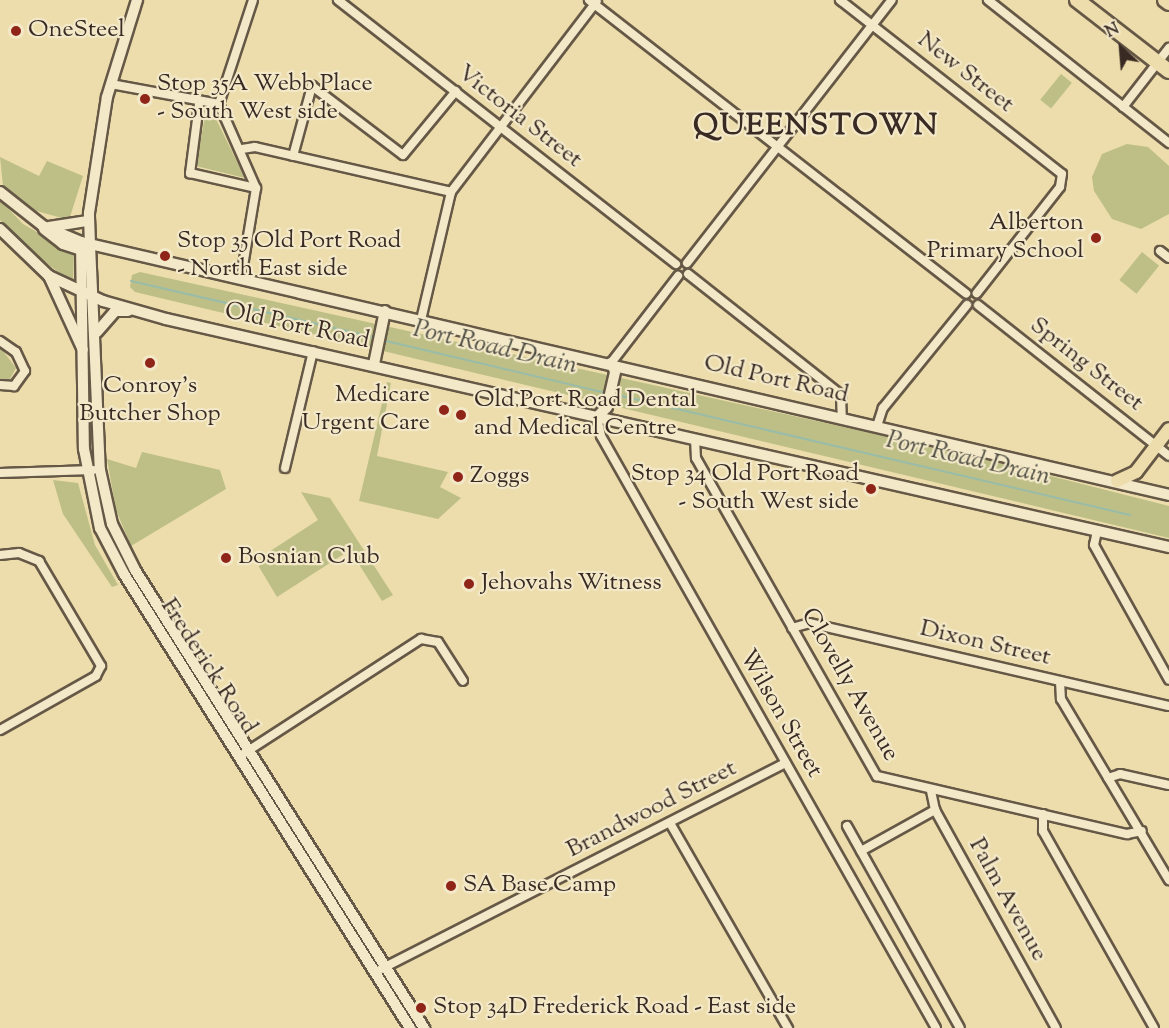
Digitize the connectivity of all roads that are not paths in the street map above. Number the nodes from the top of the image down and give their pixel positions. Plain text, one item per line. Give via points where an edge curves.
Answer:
1 (137, 0) edge
2 (253, 0) edge
3 (338, 0) edge
4 (840, 0) edge
5 (892, 0) edge
6 (988, 0) edge
7 (1077, 0) edge
8 (1165, 0) edge
9 (594, 1) edge
10 (1169, 3) edge
11 (872, 25) junction
12 (1169, 48) edge
13 (1163, 67) edge
14 (111, 84) junction
15 (456, 91) junction
16 (199, 104) junction
17 (219, 104) junction
18 (1123, 107) junction
19 (500, 126) junction
20 (1169, 143) edge
21 (778, 147) junction
22 (242, 149) junction
23 (293, 156) junction
24 (256, 188) junction
25 (0, 192) edge
26 (451, 192) junction
27 (87, 217) junction
28 (43, 226) junction
29 (0, 229) edge
30 (85, 248) junction
31 (1160, 251) dead end
32 (1169, 258) edge
33 (687, 263) junction
34 (676, 264) junction
35 (688, 274) junction
36 (49, 276) junction
37 (678, 276) junction
38 (241, 278) junction
39 (82, 293) junction
40 (977, 293) junction
41 (966, 294) junction
42 (94, 297) junction
43 (967, 305) junction
44 (978, 305) junction
45 (134, 311) junction
46 (384, 311) junction
47 (421, 320) junction
48 (97, 333) junction
49 (0, 341) edge
50 (83, 350) junction
51 (313, 351) junction
52 (374, 364) junction
53 (612, 368) junction
54 (0, 385) edge
55 (597, 417) junction
56 (842, 417) junction
57 (877, 426) junction
58 (1169, 429) edge
59 (695, 439) junction
60 (1155, 447) junction
61 (1169, 456) edge
62 (285, 468) dead end
63 (86, 470) junction
64 (100, 470) junction
65 (0, 472) edge
66 (1117, 481) junction
67 (1169, 495) edge
68 (1097, 531) junction
69 (1169, 547) edge
70 (0, 555) edge
71 (792, 628) junction
72 (1169, 680) edge
73 (463, 681) dead end
74 (1060, 681) junction
75 (1169, 706) edge
76 (0, 730) edge
77 (245, 753) junction
78 (786, 763) junction
79 (1108, 777) junction
80 (1169, 785) edge
81 (931, 791) junction
82 (935, 810) junction
83 (1043, 814) junction
84 (670, 823) junction
85 (847, 826) dead end
86 (1142, 831) junction
87 (861, 851) junction
88 (1169, 880) edge
89 (381, 970) junction
90 (410, 1028) edge
91 (424, 1028) edge
92 (788, 1028) edge
93 (936, 1028) edge
94 (960, 1028) edge
95 (1056, 1028) edge
96 (1154, 1028) edge

1 - 14 main road
2 - 17 street
3 - 15 street, Victoria Street
4 - 11 street, New Street
5 - 11 street
6 - 18 street
7 - 13 highway
8 - 10 highway
9 - 19 street
9 - 21 street
11 - 21 street
11 - 40 street, New Street via 1063,178
12 - 13 street
13 - 18 street
14 - 16 street
14 - 27 main road
15 - 19 street, Victoria Street
15 - 23 street via 404,155 312,86
16 - 17 street
16 - 24 street via 190,173
17 - 22 street
18 - 20 street
19 - 26 street
19 - 34 street, Victoria Street
21 - 33 street
21 - 41 street
22 - 23 street
22 - 24 street
23 - 26 street
24 - 38 street
25 - 28 main road
26 - 47 street
27 - 28 main road
27 - 30 main road
28 - 30 main road, Old Port Road via 47,235
29 - 36 main road, Old Port Road
30 - 38 main road, Old Port Road
30 - 39 main road, Frederick Road
30 - 42 main road, Frederick Road
31 - 32 street
33 - 34 street
33 - 35 street
34 - 37 street
35 - 37 street
35 - 56 street via 842,395
36 - 39 main road, Old Port Road
36 - 50 main road
37 - 53 street
38 - 46 main road, Old Port Road
39 - 42 main road, Old Port Road
39 - 50 main road, Frederick Road
40 - 41 street
40 - 44 street
41 - 43 street
42 - 45 main road, Old Port Road
42 - 48 main road, Frederick Road
43 - 44 street
43 - 57 street via 883,408
44 - 60 street, Spring Street
45 - 48 main road via 115,311
45 - 51 main road, Old Port Road
46 - 47 main road, Old Port Road
46 - 52 main road
47 - 53 main road, Old Port Road
48 - 64 main road, Frederick Road
49 - 54 street via 16,352 25,371 23,380
50 - 63 main road, Frederick Road
51 - 52 main road, Old Port Road
51 - 62 street
52 - 55 main road, Old Port Road
53 - 55 main road via 607,407
53 - 56 main road, Old Port Road
55 - 59 main road, Old Port Road
55 - 78 street, Wilson Street via 601,436
56 - 57 main road, Old Port Road
57 - 66 main road, Old Port Road
58 - 60 main road
59 - 68 main road, Old Port Road
59 - 71 street, Clovelly Avenue via 696,458
60 - 61 street, Spring Street
60 - 66 main road via 1132,476
63 - 64 street
63 - 65 street
63 - 77 main road, Frederick Road via 96,516 111,551
64 - 77 main road, Frederick Road via 122,548
66 - 67 main road, Old Port Road
68 - 69 main road, Old Port Road
68 - 72 street via 1094,545
70 - 76 street via 19,553 39,561 101,666 96,676
71 - 74 street, Dixon Street via 809,623
71 - 81 street, Clovelly Avenue via 877,776
73 - 77 street via 438,642 421,639
74 - 75 street, Dixon Street
74 - 79 street via 1061,699
77 - 89 main road, Frederick Road
78 - 84 street, Brandwood Street
78 - 93 street, Wilson Street
79 - 80 street via 1120,774
79 - 86 street
81 - 82 street, Palm Avenue
81 - 83 street, Clovelly Avenue
82 - 87 street
82 - 95 street, Palm Avenue
83 - 86 street, Clovelly Avenue via 1127,834
83 - 96 street via 1043,831
84 - 89 street, Brandwood Street
84 - 92 street
85 - 87 street
86 - 88 street
87 - 94 street
89 - 90 main road, Frederick Road
89 - 91 main road, Frederick Road

